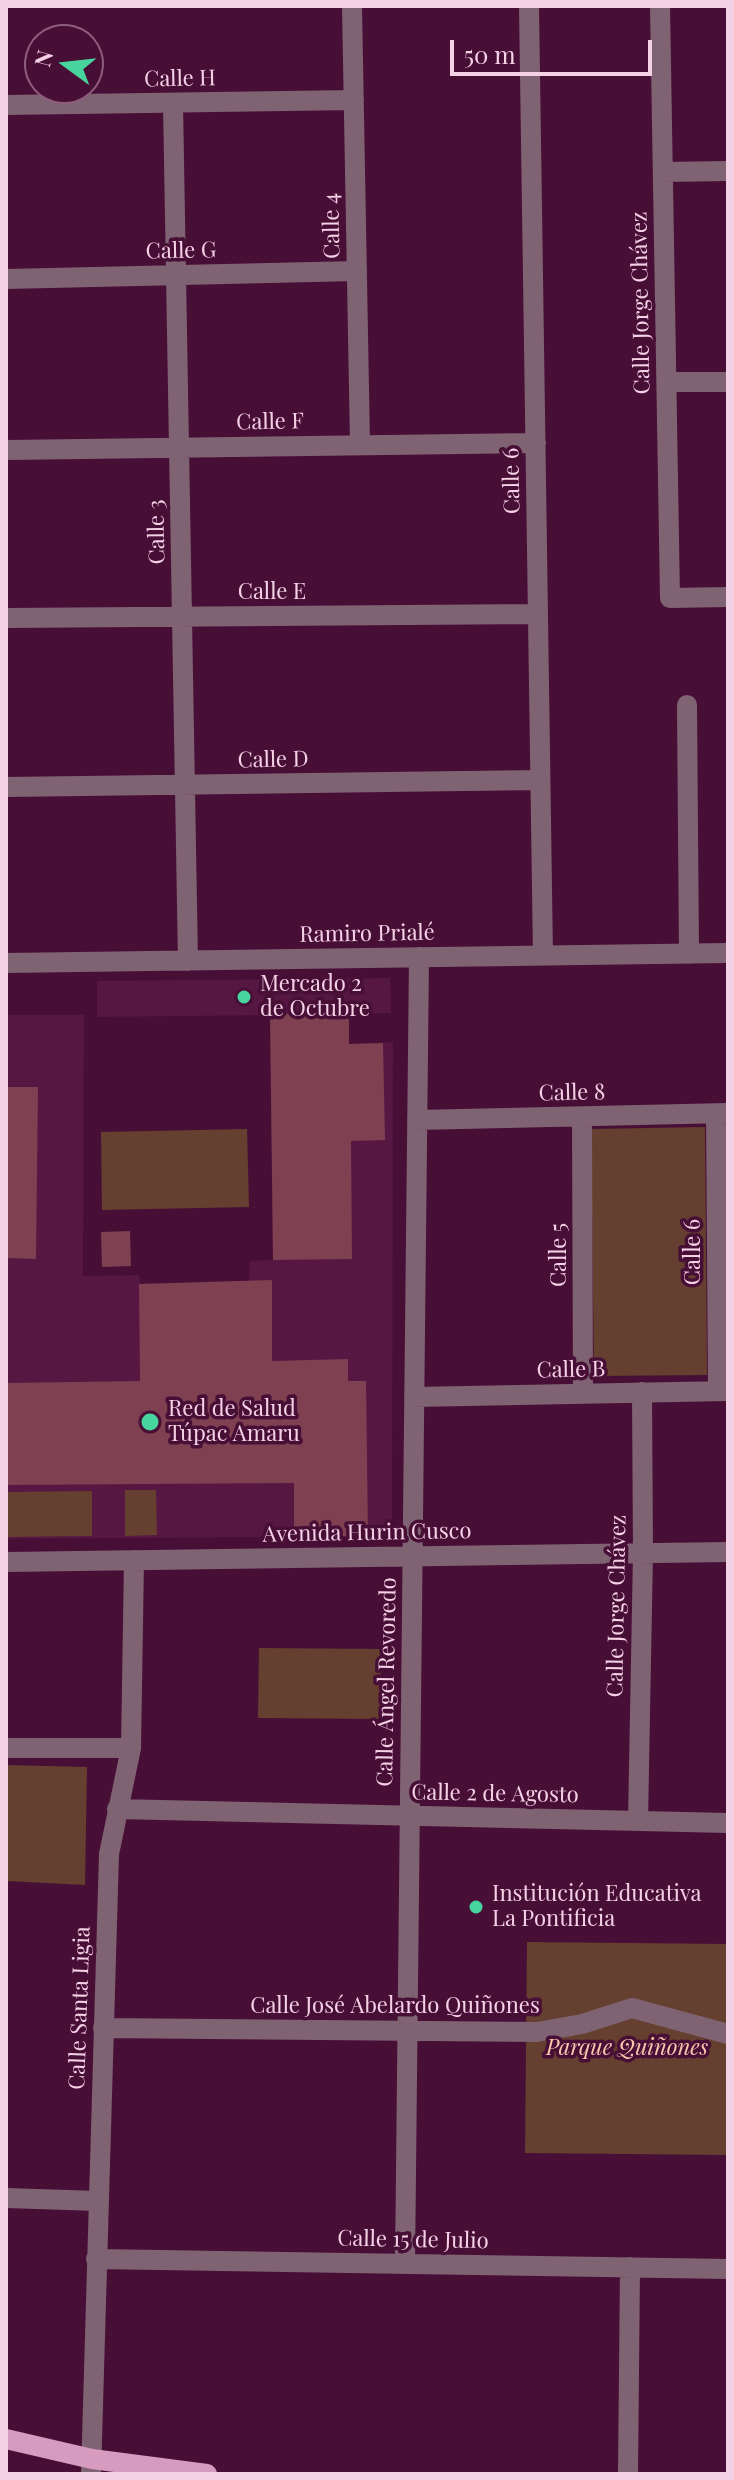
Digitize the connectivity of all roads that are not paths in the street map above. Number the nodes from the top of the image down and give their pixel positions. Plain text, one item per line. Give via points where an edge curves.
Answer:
1 (352, 6) edge
2 (529, 6) edge
3 (660, 6) edge
4 (354, 100) junction
5 (173, 103) junction
6 (6, 105) edge
7 (728, 171) edge
8 (663, 172) junction
9 (357, 271) junction
10 (177, 275) junction
11 (6, 279) edge
12 (667, 382) junction
13 (728, 382) edge
14 (536, 443) junction
15 (360, 444) junction
16 (179, 447) junction
17 (6, 450) edge
18 (728, 597) edge
19 (538, 614) junction
20 (182, 617) junction
21 (6, 618) edge
22 (687, 705) dead end
23 (540, 780) junction
24 (185, 785) junction
25 (6, 787) edge
26 (728, 953) edge
27 (689, 954) junction
28 (543, 956) junction
29 (419, 957) junction
30 (188, 961) junction
31 (6, 963) edge
32 (722, 1114) edge
33 (582, 1117) junction
34 (417, 1120) junction
35 (723, 1391) edge
36 (642, 1392) junction
37 (583, 1394) junction
38 (414, 1397) junction
39 (728, 1552) edge
40 (643, 1553) junction
41 (412, 1556) junction
42 (134, 1560) junction
43 (6, 1562) edge
44 (6, 1748) edge
45 (131, 1748) junction
46 (117, 1809) junction
47 (410, 1816) junction
48 (638, 1821) junction
49 (728, 1823) edge
50 (103, 2028) junction
51 (407, 2032) junction
52 (728, 2034) edge
53 (6, 2198) edge
54 (98, 2201) junction
55 (96, 2259) junction
56 (405, 2263) junction
57 (630, 2267) junction
58 (728, 2269) edge
59 (6, 2439) edge
60 (92, 2467) edge
61 (207, 2474) edge
62 (628, 2474) edge

1 - 4 street, Calle 4
2 - 14 street, Calle 6
3 - 8 street, Calle Jorge Chávez
4 - 5 street, Calle H
4 - 9 street, Calle 4
5 - 6 street, Calle H
5 - 10 street, Calle 3
7 - 8 street
8 - 12 street, Calle Jorge Chávez
9 - 10 street, Calle G
9 - 15 street, Calle 4
10 - 11 street, Calle G
10 - 16 street, Calle 3
12 - 13 street
12 - 18 street, Calle Jorge Chávez via 670,598
14 - 15 street, Calle F
14 - 19 street, Calle 6
15 - 16 street, Calle F
16 - 17 street, Calle F
16 - 20 street, Calle 3
19 - 20 street, Calle E
19 - 23 street, Calle 6
20 - 21 street, Calle E
20 - 24 street, Calle 3
22 - 27 street
23 - 24 street, Calle D
23 - 28 street, Calle 6
24 - 25 street, Calle D
24 - 30 street, Calle 3
26 - 27 street, Ramiro Prialé
27 - 28 street, Ramiro Prialé
28 - 29 street, Ramiro Prialé
29 - 30 street, Ramiro Prialé
29 - 34 street, Calle Ángel Revoredo
30 - 31 street, Ramiro Prialé
32 - 33 street, Calle 8
32 - 35 street, Calle 6
33 - 34 street, Calle 8
33 - 37 street, Calle 5
34 - 38 street, Calle Ángel Revoredo
35 - 36 street, Calle B
36 - 37 street, Calle B
36 - 40 street, Calle Jorge Chávez
37 - 38 street, Calle B
38 - 41 street, Calle Ángel Revoredo
39 - 40 street, Avenida Hurin Cusco
40 - 41 street, Avenida Hurin Cusco
40 - 48 street, Calle Jorge Chávez
41 - 42 street, Avenida Hurin Cusco
41 - 47 street, Calle Ángel Revoredo
42 - 43 street, Avenida Hurin Cusco
42 - 45 street, Calle Santa Ligia
44 - 45 street
45 - 46 street, Calle Santa Ligia
46 - 47 street, Calle 2 de Agosto
46 - 50 street, Calle Santa Ligia via 109,1854
47 - 48 street, Calle 2 de Agosto
47 - 51 street, Calle Ángel Revoredo
48 - 49 street, Calle 2 de Agosto
50 - 51 street, Calle José Abelardo Quiñones
50 - 54 street, Calle Santa Ligia
51 - 52 street, Calle José Abelardo Quiñones via 537,2032 632,2008
51 - 56 street, Calle Ángel Revoredo
53 - 54 street
54 - 55 street, Calle Santa Ligia
55 - 56 street, Calle 15 de Julio
55 - 60 street, Calle Santa Ligia
56 - 57 street, Calle 15 de Julio
57 - 58 street, Calle 15 de Julio
57 - 62 street
59 - 60 main road
60 - 61 main road

